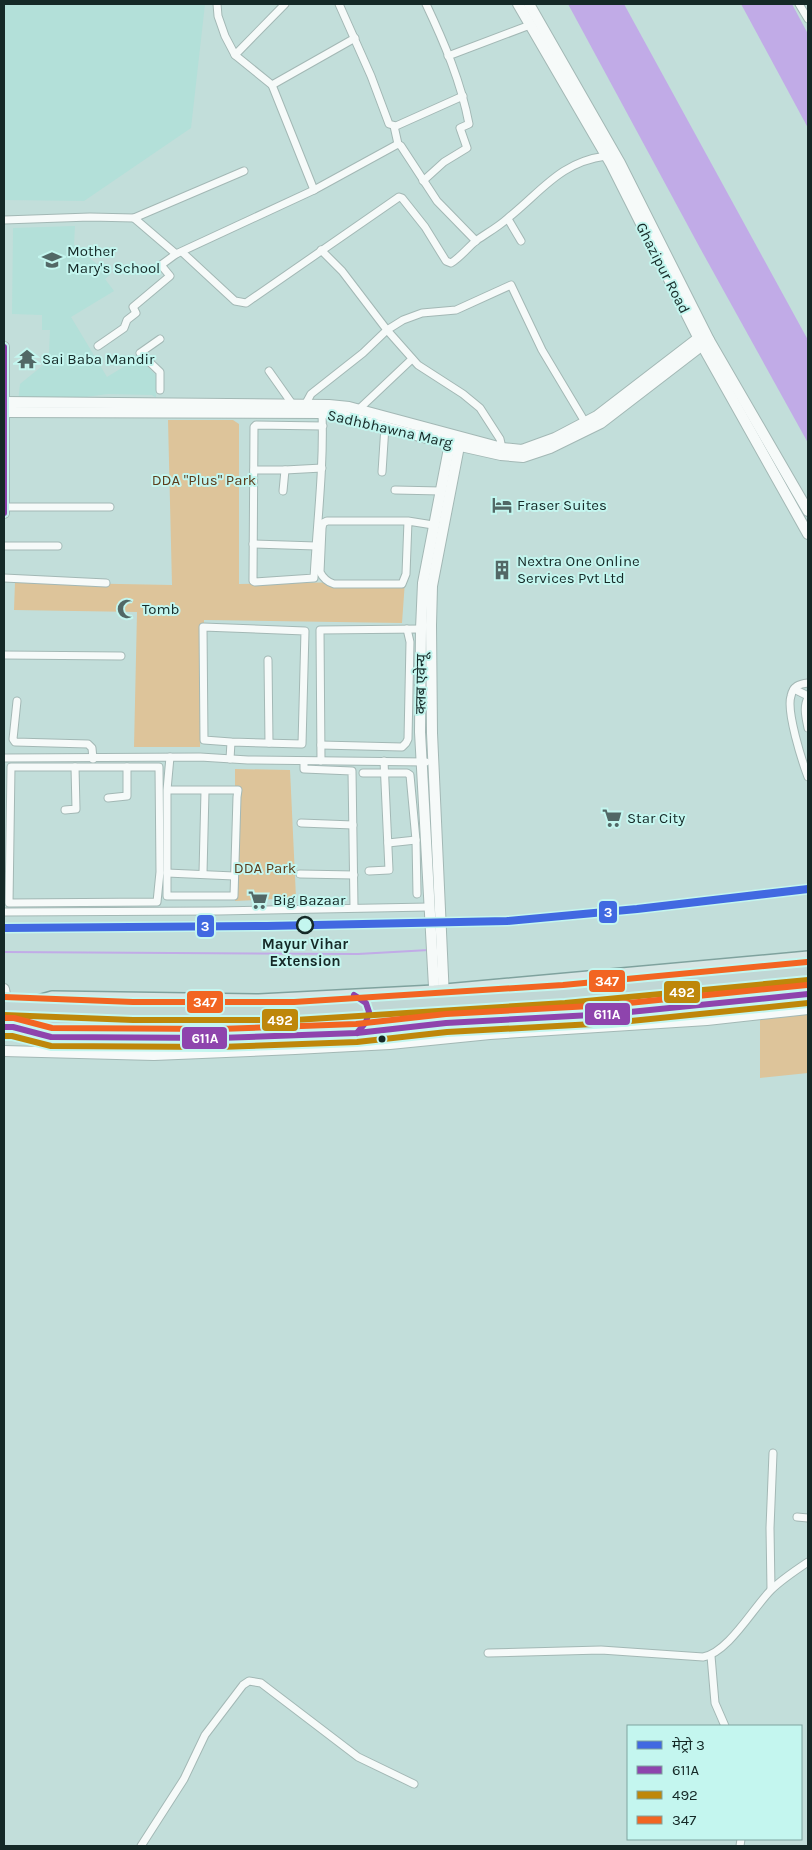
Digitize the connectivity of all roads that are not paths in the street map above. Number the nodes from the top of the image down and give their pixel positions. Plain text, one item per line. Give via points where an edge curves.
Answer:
1 (217, 4) edge
2 (285, 4) edge
3 (339, 4) edge
4 (426, 4) edge
5 (518, 4) edge
6 (529, 4) edge
7 (800, 4) edge
8 (808, 20) edge
9 (530, 25) junction
10 (355, 38) junction
11 (235, 55) junction
12 (448, 56) junction
13 (272, 85) junction
14 (463, 96) junction
15 (394, 126) junction
16 (398, 144) junction
17 (606, 156) junction
18 (244, 171) dead end
19 (424, 182) junction
20 (314, 190) junction
21 (134, 218) junction
22 (508, 219) junction
23 (4, 220) edge
24 (476, 241) junction
25 (521, 241) dead end
26 (321, 250) junction
27 (179, 253) junction
28 (387, 330) junction
29 (160, 339) dead end
30 (704, 339) junction
31 (98, 346) dead end
32 (4, 347) edge
33 (412, 359) junction
34 (269, 370) dead end
35 (160, 390) dead end
36 (4, 402) edge
37 (293, 405) junction
38 (305, 405) junction
39 (358, 410) junction
40 (4, 412) edge
41 (322, 413) junction
42 (585, 422) junction
43 (323, 426) junction
44 (385, 426) junction
45 (456, 441) junction
46 (502, 448) junction
47 (322, 468) junction
48 (254, 470) junction
49 (285, 470) junction
50 (382, 472) dead end
51 (283, 490) dead end
52 (395, 490) dead end
53 (441, 491) junction
54 (4, 507) edge
55 (110, 507) dead end
56 (808, 511) edge
57 (4, 513) edge
58 (408, 522) junction
59 (433, 525) junction
60 (808, 534) edge
61 (254, 544) junction
62 (4, 546) edge
63 (58, 546) dead end
64 (316, 546) junction
65 (4, 578) edge
66 (106, 583) dead end
67 (407, 629) junction
68 (421, 629) junction
69 (4, 655) edge
70 (121, 656) dead end
71 (268, 660) dead end
72 (808, 683) edge
73 (794, 689) junction
74 (808, 697) edge
75 (17, 701) dead end
76 (808, 728) edge
77 (231, 742) junction
78 (269, 743) junction
79 (321, 745) junction
80 (153, 757) junction
81 (170, 757) junction
82 (7, 758) edge
83 (93, 759) junction
84 (230, 759) junction
85 (304, 761) junction
86 (321, 761) junction
87 (384, 761) junction
88 (421, 762) junction
89 (433, 762) junction
90 (127, 766) junction
91 (153, 766) junction
92 (11, 767) junction
93 (74, 767) junction
94 (363, 773) dead end
95 (384, 773) junction
96 (808, 777) edge
97 (167, 790) junction
98 (205, 791) junction
99 (108, 798) dead end
100 (66, 810) dead end
101 (301, 823) dead end
102 (353, 825) junction
103 (416, 840) junction
104 (388, 843) junction
105 (369, 871) dead end
106 (168, 873) junction
107 (203, 873) junction
108 (300, 874) dead end
109 (354, 875) junction
110 (234, 876) junction
111 (417, 894) dead end
112 (354, 907) junction
113 (429, 907) junction
114 (4, 912) edge
115 (436, 935) junction
116 (808, 957) edge
117 (808, 971) edge
118 (808, 983) edge
119 (4, 989) edge
120 (439, 991) junction
121 (808, 994) edge
122 (354, 995) junction
123 (9, 1007) edge
124 (808, 1009) edge
125 (609, 1020) junction
126 (441, 1024) junction
127 (8, 1027) edge
128 (357, 1033) junction
129 (4, 1051) edge
130 (773, 1453) dead end
131 (797, 1517) dead end
132 (808, 1518) edge
133 (808, 1562) edge
134 (771, 1590) junction
135 (488, 1653) dead end
136 (711, 1656) junction
137 (724, 1725) edge
138 (414, 1784) dead end
139 (141, 1846) edge

1 - 11 street via 225,36
2 - 11 street
3 - 10 street
4 - 12 street
5 - 9 street, Ghazipur Road
6 - 30 street, Ghazipur Road via 620,163
7 - 8 street
9 - 12 street
9 - 17 street, Ghazipur Road
10 - 13 street
10 - 15 street via 389,124
11 - 13 street
12 - 14 street
13 - 20 street
14 - 15 street
14 - 19 street via 469,124 460,128 467,148 444,162
15 - 16 street
16 - 19 street
16 - 20 street
17 - 22 street via 571,165
17 - 30 street, Ghazipur Road
18 - 21 street
19 - 24 street via 436,201
20 - 27 street
21 - 23 street
21 - 27 street
22 - 24 street
22 - 25 street
24 - 26 street via 449,263 425,226 399,197
26 - 27 street via 246,303 235,301
26 - 28 street via 342,271
27 - 31 street via 161,265 170,276 133,307 136,313 127,320 124,328
28 - 33 street
28 - 38 street via 311,394
28 - 42 street via 422,313 456,310 511,285 542,350
29 - 35 street via 140,353 160,372
30 - 42 street, Sadhbhawna Marg
30 - 45 street, Sadhbhawna Marg via 601,423 550,448 524,458 501,455
30 - 56 street, Ghazipur Road
30 - 60 street, Ghazipur Road
32 - 36 street
33 - 39 street
33 - 46 street via 480,408 500,439
34 - 37 street
36 - 37 street, Sadhbhawna Marg
36 - 40 street
37 - 38 street, Sadhbhawna Marg
38 - 39 street, Sadhbhawna Marg
39 - 45 street, Sadhbhawna Marg
40 - 41 street, Sadhbhawna Marg
40 - 54 street
41 - 43 street
41 - 44 street, Sadhbhawna Marg
42 - 46 street, Sadhbhawna Marg via 522,450
43 - 47 street
43 - 48 street via 256,425
44 - 45 street, Sadhbhawna Marg
44 - 50 street
45 - 46 street, Sadhbhawna Marg
45 - 53 street, क्लब एवेन्यू
45 - 89 street, क्लब एवेन्यू via 432,586
47 - 49 street
47 - 64 street
48 - 49 street
48 - 61 street
49 - 51 street
52 - 53 street
53 - 59 street, क्लब एवेन्यू
54 - 55 street
54 - 57 street
58 - 58 street via 406,574 402,584 334,584 322,576 323,523
58 - 59 street
59 - 68 street, क्लब एवेन्यू via 423,583
61 - 64 street
61 - 64 street via 254,582 314,578
62 - 63 street
65 - 66 street
67 - 68 street
67 - 79 street via 410,642 406,744 402,747
67 - 79 street via 320,630
68 - 88 street, क्लब एवेन्यू
69 - 70 street
71 - 78 street
72 - 73 street via 799,684
73 - 74 street
73 - 96 street via 790,701 792,717
74 - 76 street via 805,714
75 - 83 street via 15,742 88,744 92,748
77 - 78 street
77 - 78 street via 204,740 203,627 305,631 302,744
77 - 84 street
79 - 86 street
80 - 81 street
80 - 83 street
80 - 91 street
81 - 84 street
81 - 97 street
82 - 83 street
82 - 92 street
84 - 85 street
85 - 86 street
85 - 102 street via 304,769 352,772
86 - 87 street
87 - 88 street
87 - 95 street
88 - 89 street
88 - 113 street, क्लब एवेन्यू
89 - 115 street, क्लब एवेन्यू
90 - 91 street
90 - 93 street
90 - 99 street via 127,796
91 - 92 street via 159,766 160,792 158,902 9,903
92 - 93 street
93 - 100 street via 76,809
94 - 95 street
95 - 103 street via 407,772 410,775
95 - 104 street
97 - 98 street
97 - 106 street
98 - 107 street
98 - 110 street via 238,790
101 - 102 street
102 - 109 street
103 - 104 street
103 - 111 street
104 - 105 street via 389,870
106 - 107 street
106 - 110 street via 167,896 234,896
107 - 110 street
108 - 109 street
109 - 112 street
112 - 113 street
112 - 114 street
113 - 115 street, क्लब एवेन्यू
115 - 120 street
116 - 120 main road
117 - 123 highway, bridge via 564,994 313,1010 133,1011
118 - 127 highway, bridge via 363,1022 77,1022
119 - 123 street
120 - 122 main road
120 - 126 street
121 - 125 main road
122 - 123 main road via 259,1000 52,997
122 - 128 main road via 370,1010 368,1021
124 - 125 street via 707,1020
125 - 126 main road
125 - 129 street via 390,1044 295,1049 154,1055
126 - 128 main road
127 - 128 main road via 51,1037 219,1038
130 - 134 street
131 - 132 street
133 - 134 street
134 - 136 street
135 - 136 street via 601,1650
136 - 137 street via 716,1704
138 - 139 street via 358,1757 261,1683 249,1681 205,1734 184,1779

